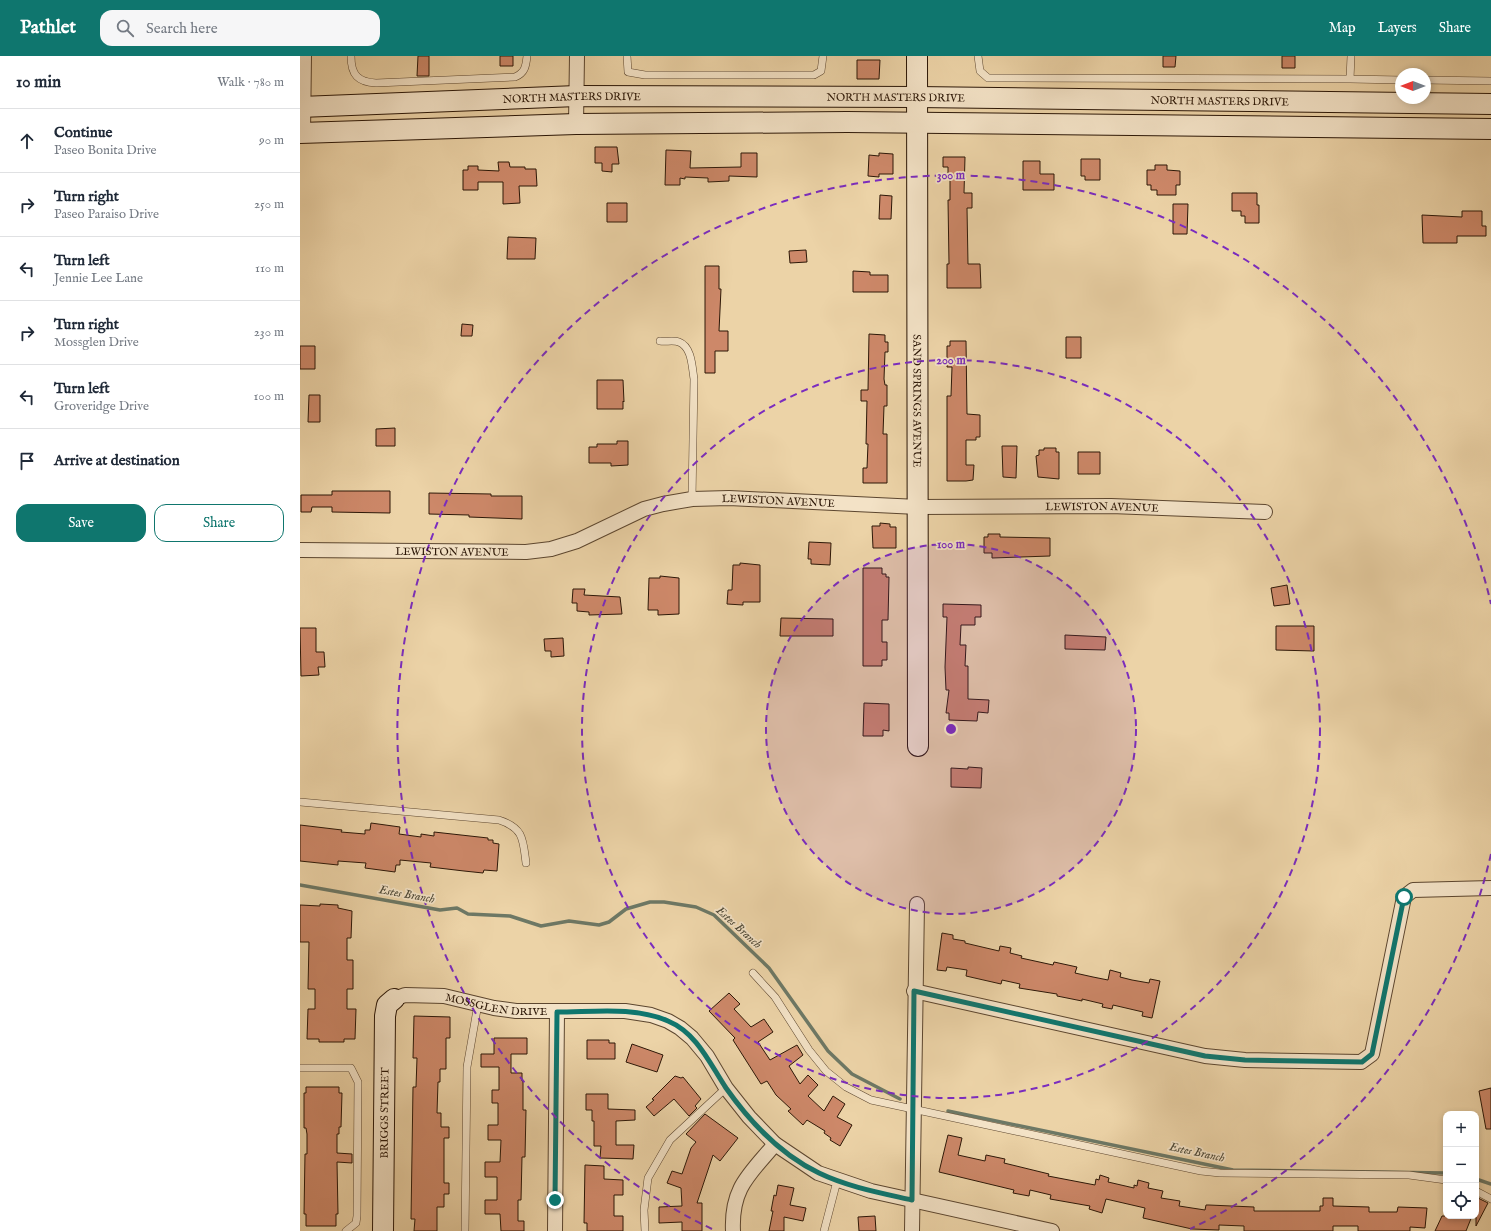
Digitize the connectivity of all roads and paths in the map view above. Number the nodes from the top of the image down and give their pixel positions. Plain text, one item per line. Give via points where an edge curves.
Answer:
1 (304, 56) edge
2 (351, 56) edge
3 (527, 56) edge
4 (577, 56) edge
5 (627, 56) edge
6 (823, 56) edge
7 (917, 56) edge
8 (978, 56) edge
9 (1351, 56) edge
10 (1350, 79) junction
11 (1395, 80) edge
12 (1431, 80) edge
13 (1491, 81) edge
14 (577, 96) junction
15 (917, 97) junction
16 (1238, 101) junction
17 (1491, 104) edge
18 (302, 107) edge
19 (917, 123) junction
20 (576, 124) junction
21 (1238, 127) junction
22 (1491, 129) edge
23 (301, 133) edge
24 (660, 341) dead end
25 (692, 499) junction
26 (918, 507) junction
27 (1265, 512) dead end
28 (300, 550) edge
29 (918, 746) dead end
30 (300, 802) edge
31 (526, 863) dead end
32 (1491, 888) edge
33 (917, 904) dead end
34 (753, 973) dead end
35 (914, 991) junction
36 (394, 999) joint
37 (478, 1004) junction
38 (557, 1012) junction
39 (300, 1068) edge
40 (726, 1088) junction
41 (913, 1110) junction
42 (775, 1144) junction
43 (1443, 1180) edge
44 (837, 1181) junction
45 (1479, 1193) edge
46 (1491, 1199) edge
47 (912, 1200) junction
48 (346, 1231) edge
49 (383, 1231) edge
50 (465, 1231) edge
51 (555, 1231) edge
52 (645, 1231) edge
53 (733, 1231) edge
54 (824, 1231) edge
55 (912, 1231) edge
56 (1052, 1231) edge

1 - 18 street
2 - 3 lane via 355,75 365,82 376,83 515,77 521,74 525,67
4 - 14 street
5 - 6 lane via 628,72 645,75 814,75 822,71
7 - 15 main road, SAND SPRINGS AVENUE
8 - 10 lane via 980,71 988,78
9 - 10 lane
10 - 11 lane
12 - 13 lane
14 - 15 main road, NORTH MASTERS DRIVE
14 - 18 main road, NORTH MASTERS DRIVE
14 - 20 street
15 - 16 main road, NORTH MASTERS DRIVE
15 - 19 main road, SAND SPRINGS AVENUE
16 - 17 main road, NORTH MASTERS DRIVE
16 - 21 main road
18 - 23 street
19 - 20 main road
19 - 21 main road
19 - 26 main road, SAND SPRINGS AVENUE
20 - 23 main road
21 - 22 main road
24 - 25 lane via 678,342 685,347 692,362
25 - 26 street, LEWISTON AVENUE via 729,498
25 - 28 street, LEWISTON AVENUE via 644,510 577,541 551,549 526,552
26 - 27 street, LEWISTON AVENUE via 1111,506
26 - 29 main road, SAND SPRINGS AVENUE
30 - 31 lane via 499,820 511,824 517,830 524,843
32 - 35 street via 1413,890 1404,897 1372,1054 1362,1062 1245,1060 1205,1056
33 - 35 street
34 - 41 lane via 774,997 826,1071 846,1087 871,1100
35 - 41 street
36 - 37 street, MOSSGLEN DRIVE via 405,995 444,996
36 - 49 main road, BRIGGS STREET via 387,1005 385,1016
37 - 38 street, MOSSGLEN DRIVE via 516,1011
37 - 50 lane via 467,1067
38 - 40 street, MOSSGLEN DRIVE via 625,1012 651,1015 668,1021 692,1038 707,1056
38 - 51 street
39 - 48 lane via 352,1068 358,1082 357,1216 356,1223
40 - 42 street, MOSSGLEN DRIVE via 748,1117
40 - 52 lane via 670,1140 648,1178 644,1210
41 - 43 lane via 1177,1167 1214,1172 1409,1175
41 - 47 street
42 - 44 street, MOSSGLEN DRIVE via 818,1173
42 - 53 street via 737,1193 733,1209
44 - 47 street, MOSSGLEN DRIVE
44 - 54 lane
45 - 46 lane
47 - 55 street
47 - 56 street, MOSSGLEN DRIVE

